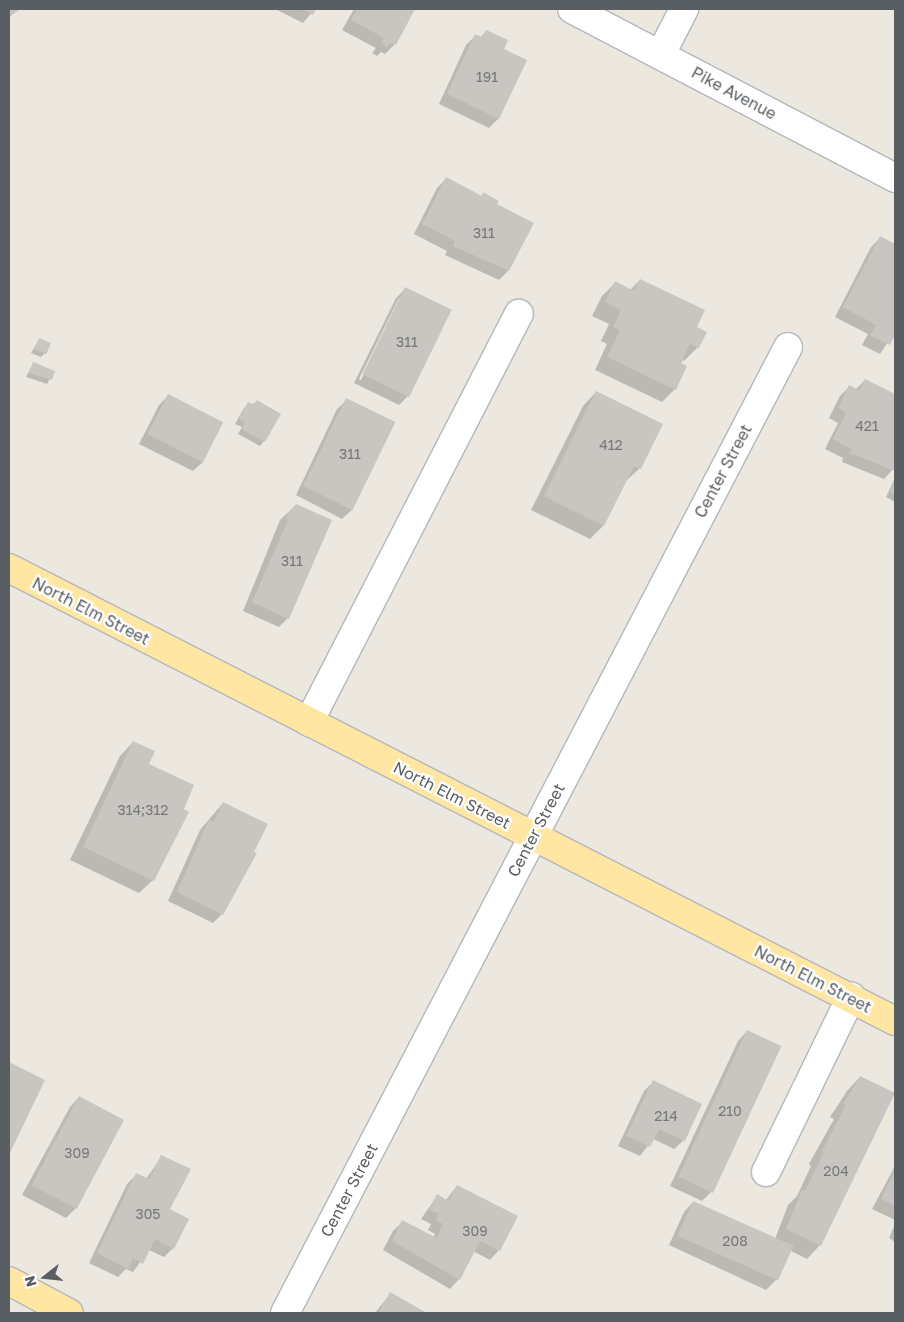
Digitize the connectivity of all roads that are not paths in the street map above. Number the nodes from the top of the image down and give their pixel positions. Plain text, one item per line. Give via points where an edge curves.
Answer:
1 (572, 9) edge
2 (684, 9) edge
3 (606, 16) edge
4 (661, 54) junction
5 (895, 178) edge
6 (519, 314) dead end
7 (788, 347) dead end
8 (9, 568) edge
9 (309, 722) junction
10 (533, 837) junction
11 (851, 997) junction
12 (895, 1022) edge
13 (766, 1172) dead end
14 (9, 1281) edge
15 (69, 1313) edge
16 (285, 1313) edge

1 - 3 street, Pike Avenue
2 - 4 street
3 - 4 street, Pike Avenue
4 - 5 street, Pike Avenue
6 - 9 street
7 - 10 street, Center Street
8 - 9 main road, North Elm Street
9 - 10 main road, North Elm Street
10 - 11 main road, North Elm Street
10 - 16 street, Center Street
11 - 12 main road, North Elm Street
11 - 13 street
14 - 15 main road

